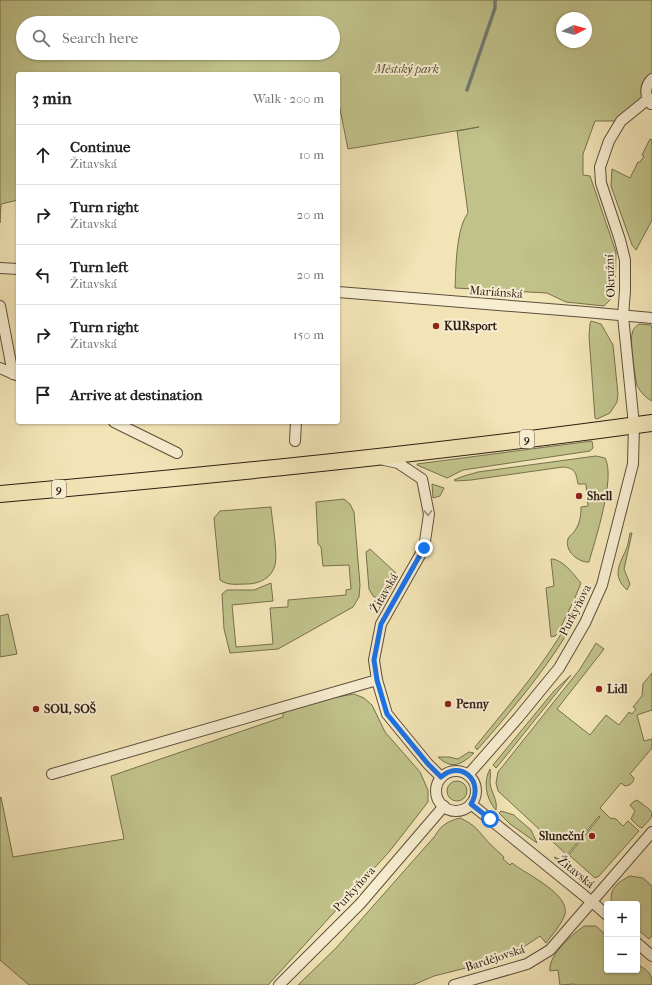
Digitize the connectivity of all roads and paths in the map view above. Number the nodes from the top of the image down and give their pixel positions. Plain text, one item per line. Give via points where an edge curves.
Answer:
1 (652, 79) edge
2 (650, 102) edge
3 (0, 268) edge
4 (16, 269) edge
5 (340, 292) edge
6 (0, 306) edge
7 (623, 316) junction
8 (652, 318) edge
9 (0, 368) edge
10 (15, 375) edge
11 (652, 423) edge
12 (118, 424) edge
13 (296, 424) edge
14 (634, 425) junction
15 (295, 441) dead end
16 (177, 453) dead end
17 (377, 458) junction
18 (0, 494) edge
19 (377, 680) junction
20 (52, 774) dead end
21 (468, 775) junction
22 (441, 777) junction
23 (471, 804) junction
24 (444, 806) junction
25 (652, 832) edge
26 (592, 902) junction
27 (604, 912) edge
28 (640, 946) edge
29 (652, 956) edge
30 (279, 985) edge
31 (454, 985) edge

1 - 2 street, Okružní via 646,89
2 - 7 street, Okružní via 620,121 609,141 600,168 601,184 625,260
3 - 4 street
5 - 7 street, Mariánská
6 - 10 street
7 - 8 street, Mariánská
7 - 14 street, Okružní
9 - 10 street
11 - 14 main road, 9
12 - 16 street
13 - 15 street
14 - 17 main road, 9
14 - 21 street, Purkyňova via 633,464 624,504 602,585 585,623 559,668
17 - 18 main road, 9
17 -> 19 street, Žitavská via 398,463 422,479 429,514 424,548 381,624 374,660
19 - 20 street
19 - 22 street, Žitavská via 387,714
21 - 22 street via 456,770
21 - 23 street via 476,787
22 - 24 street via 436,793
23 - 24 street via 458,811
23 - 26 street, Žitavská
24 - 30 street, Purkyňova via 360,904
25 - 26 street
26 - 27 street, Žitavská
26 - 31 street, Bardějovská via 550,950 527,964
28 - 29 street

